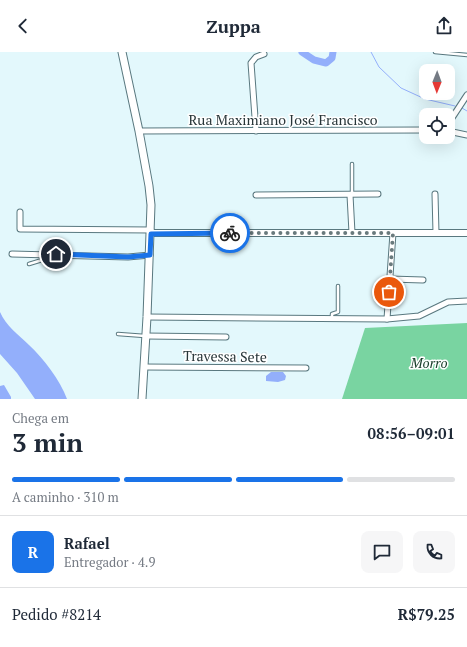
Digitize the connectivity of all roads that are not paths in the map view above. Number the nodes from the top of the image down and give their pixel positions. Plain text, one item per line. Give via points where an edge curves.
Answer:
1 (122, 52) edge
2 (435, 52) edge
3 (264, 54) dead end
4 (467, 55) edge
5 (467, 95) edge
6 (455, 113) edge
7 (419, 130) edge
8 (139, 131) junction
9 (256, 131) junction
10 (455, 132) edge
11 (467, 135) edge
12 (352, 164) dead end
13 (378, 194) dead end
14 (435, 194) dead end
15 (256, 195) dead end
16 (351, 195) junction
17 (20, 212) dead end
18 (151, 232) junction
19 (352, 233) junction
20 (393, 233) junction
21 (436, 233) junction
22 (467, 233) edge
23 (12, 254) dead end
24 (56, 254) junction
25 (150, 255) junction
26 (29, 264) dead end
27 (390, 279) junction
28 (423, 280) dead end
29 (338, 286) dead end
30 (467, 301) edge
31 (147, 316) junction
32 (332, 318) junction
33 (387, 319) junction
34 (118, 334) dead end
35 (146, 336) junction
36 (226, 337) dead end
37 (144, 367) junction
38 (306, 368) dead end
39 (142, 399) edge

1 - 8 main road
2 - 4 lane
3 - 9 street via 256,57 251,63
5 - 6 street
7 - 9 street, Rua Maximiano José Francisco
8 - 9 street, Rua Maximiano José Francisco
8 - 18 main road via 149,186
10 - 11 street
12 - 16 lane
13 - 16 street
14 - 21 street
15 - 16 street
16 - 19 street
17 - 18 street via 20,229
18 - 19 street
18 - 25 main road
19 - 20 street
20 - 21 street
20 - 27 street
21 - 22 street
23 - 24 street
24 - 25 street via 128,257
24 - 26 lane
25 - 31 main road
27 - 28 street
27 - 33 street
29 - 32 lane via 338,312 332,314
30 - 33 street via 448,302 420,316
31 - 32 street
31 - 35 main road
32 - 33 street
34 - 35 lane
35 - 36 street
35 - 37 main road
37 - 38 street, Travessa Sete
37 - 39 main road

